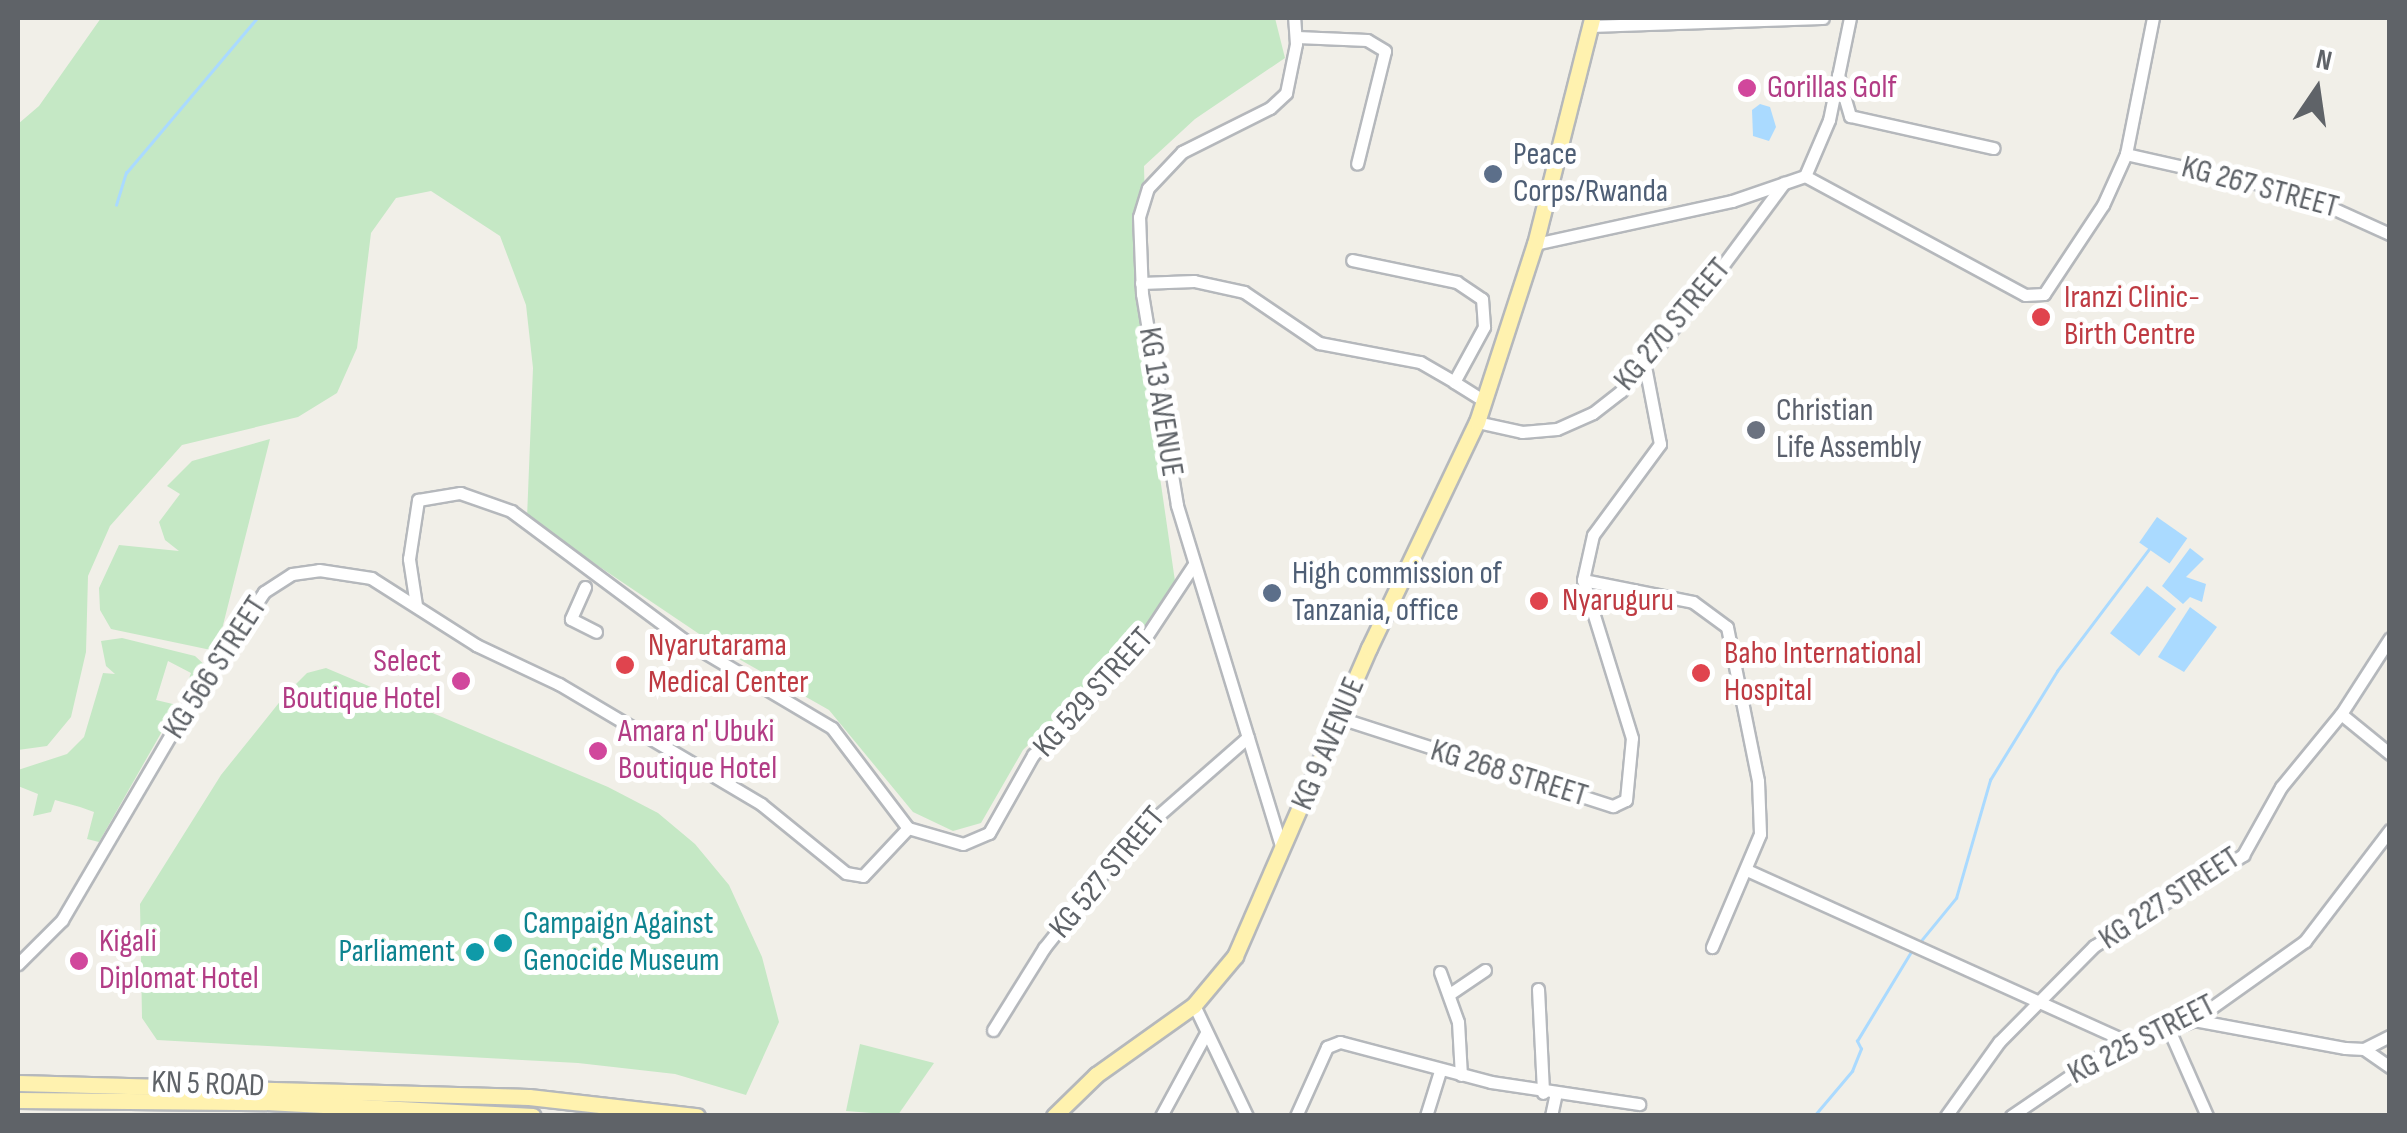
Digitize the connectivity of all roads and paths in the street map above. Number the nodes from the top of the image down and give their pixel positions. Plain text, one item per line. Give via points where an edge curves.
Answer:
1 (1294, 18) edge
2 (1823, 18) edge
3 (1850, 18) edge
4 (2153, 18) edge
5 (1590, 22) edge
6 (1297, 37) junction
7 (1838, 75) junction
8 (1994, 148) dead end
9 (2126, 154) junction
10 (1358, 164) dead end
11 (1804, 176) junction
12 (1784, 183) junction
13 (2390, 234) edge
14 (1535, 244) junction
15 (1352, 260) dead end
16 (1141, 283) junction
17 (1644, 361) junction
18 (1454, 382) junction
19 (1484, 402) junction
20 (1477, 422) junction
21 (409, 559) junction
22 (1194, 564) junction
23 (1583, 580) junction
24 (585, 587) dead end
25 (393, 589) junction
26 (416, 605) junction
27 (596, 632) dead end
28 (2390, 638) edge
29 (2341, 714) junction
30 (1340, 718) junction
31 (1248, 738) junction
32 (2390, 754) edge
33 (908, 828) junction
34 (2390, 830) edge
35 (1282, 850) junction
36 (1749, 870) junction
37 (1712, 947) dead end
38 (18, 964) edge
39 (1485, 970) dead end
40 (1440, 972) dead end
41 (1538, 989) dead end
42 (1451, 993) junction
43 (2038, 1001) junction
44 (1194, 1006) junction
45 (2194, 1020) junction
46 (993, 1030) dead end
47 (2170, 1032) junction
48 (1206, 1033) junction
49 (2390, 1036) edge
50 (2132, 1044) junction
51 (2364, 1050) junction
52 (2390, 1067) edge
53 (1440, 1071) junction
54 (1462, 1075) junction
55 (18, 1083) edge
56 (1549, 1093) junction
57 (18, 1100) edge
58 (1638, 1104) dead end
59 (266, 1109) edge
60 (374, 1111) edge
61 (2019, 1113) edge
62 (533, 1116) edge
63 (697, 1116) edge
64 (1054, 1116) edge
65 (1161, 1116) edge
66 (1247, 1116) edge
67 (1296, 1116) edge
68 (1426, 1116) edge
69 (1550, 1116) edge
70 (1946, 1116) edge
71 (2207, 1116) edge

1 - 6 street, KG 13 AVENUE
2 - 5 street
3 - 7 street
4 - 9 street
5 - 14 main road, KG 9 AVENUE
6 - 10 street via 1368,40 1385,50
6 - 16 street, KG 13 AVENUE via 1281,99 1182,152 1148,188 1139,217
7 - 8 street via 1850,116
7 - 11 street via 1829,120
9 - 11 street via 2084,236 2053,284 2035,296
9 - 13 street, KG 267 STREET via 2336,206
11 - 12 street
12 - 14 street via 1732,201
12 - 17 street, KG 270 STREET
14 - 19 main road, KG 9 AVENUE
15 - 18 street via 1457,282 1482,299 1484,326
16 - 18 street via 1194,281 1244,292 1319,342 1420,362
16 - 22 street, KG 13 AVENUE via 1162,432
17 - 20 street, KG 270 STREET via 1593,413 1557,429 1522,432
17 - 23 street via 1660,444 1593,536
18 - 19 street
19 - 20 main road, KG 9 AVENUE
20 - 30 main road, KG 9 AVENUE
21 - 25 street
21 - 26 street
21 - 33 street via 413,507 424,496 460,494 520,521 684,640 824,722 854,751
22 - 31 street, KG 13 AVENUE
22 - 33 street, KG 529 STREET via 1140,646 1033,755 990,834 948,843
23 - 30 street, KG 268 STREET via 1632,738 1629,790 1620,806
23 - 36 street via 1693,602 1727,627 1762,805
24 - 27 street via 571,619
25 - 26 street, KG 566 STREET
25 - 38 street, KG 566 STREET via 347,572 319,570 292,574 264,592 184,712 62,920
26 - 33 street, KG 566 STREET via 762,804 856,877 872,869
28 - 29 street, KG 227 STREET
29 - 32 street
29 - 43 street, KG 227 STREET via 2281,787 2243,855 2094,946
30 - 35 main road, KG 9 AVENUE
31 - 35 street, KG 13 AVENUE
31 - 46 street, KG 527 STREET via 1128,842 1044,948
34 - 45 street, KG 225 STREET via 2305,942
35 - 44 main road, KG 9 AVENUE via 1235,956
36 - 37 street
36 - 43 street
39 - 42 street
40 - 42 street
41 - 56 street
42 - 54 street
43 - 50 street
43 - 70 street, KG 227 STREET via 1976,1068
44 - 48 street
44 - 64 main road, KG 9 AVENUE via 1096,1075
45 - 47 street, KG 225 STREET
45 - 51 street
47 - 50 street, KG 225 STREET
47 - 71 street
48 - 65 street
48 - 66 street
49 - 51 street
50 - 61 street, KG 225 STREET via 2096,1058
51 - 52 street
53 - 54 street
53 - 67 street via 1331,1044
53 - 68 street
54 - 56 street
55 - 63 main road, KN 5 ROAD via 530,1097
56 - 58 street
56 - 69 street
57 - 59 main road, KN 5 ROAD
59 - 60 main road, KN 5 ROAD
60 - 62 main road, KN 5 ROAD

